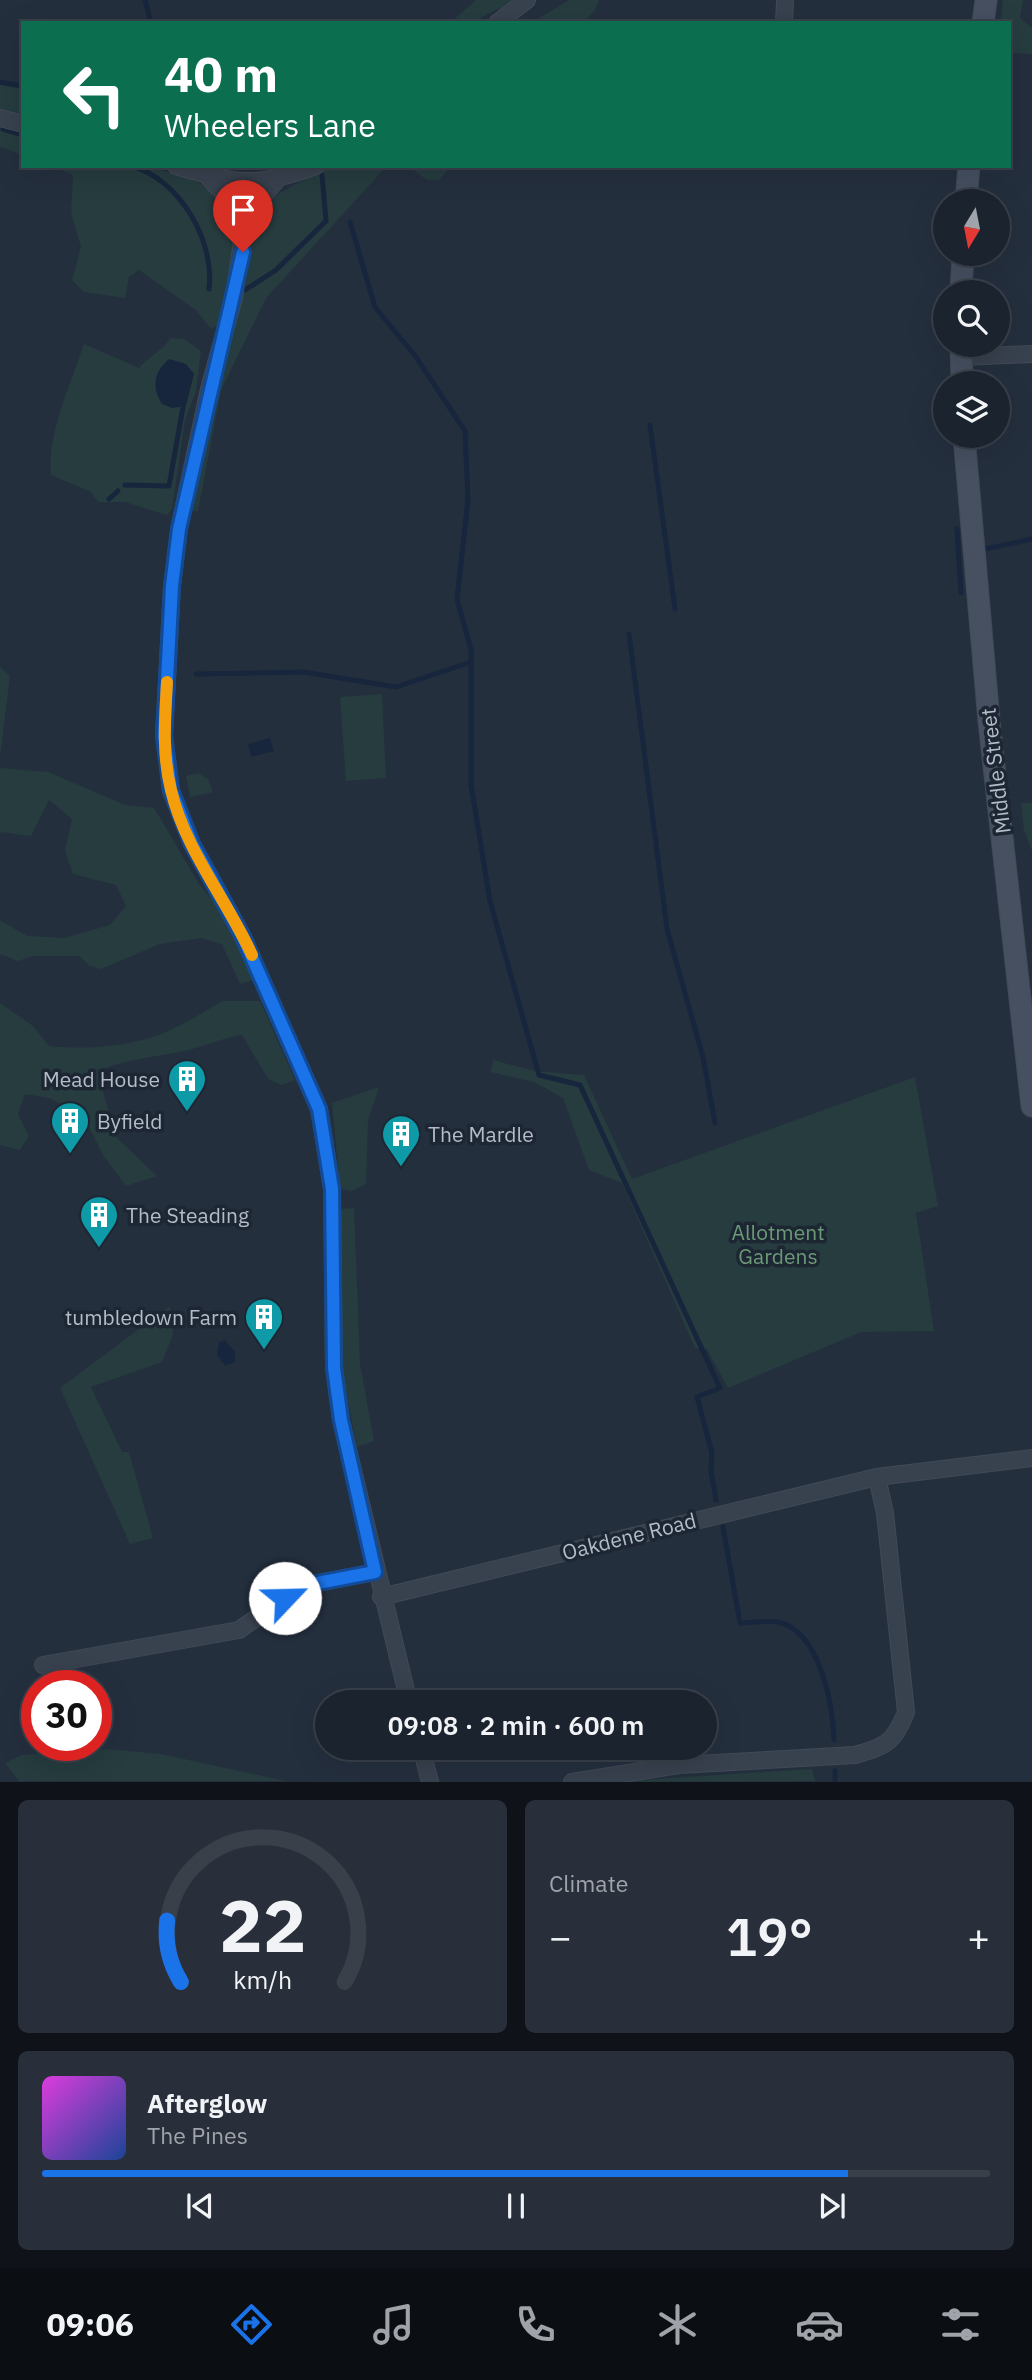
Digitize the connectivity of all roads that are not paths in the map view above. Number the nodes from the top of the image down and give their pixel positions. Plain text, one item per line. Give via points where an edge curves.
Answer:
1 (527, 0) edge
2 (986, 0) edge
3 (785, 2) dead end
4 (500, 21) edge
5 (784, 21) edge
6 (983, 21) edge
7 (0, 118) edge
8 (21, 123) edge
9 (183, 168) edge
10 (310, 168) edge
11 (969, 168) edge
12 (206, 175) junction
13 (277, 180) junction
14 (967, 189) edge
15 (244, 227) junction
16 (1010, 353) edge
17 (1032, 354) edge
18 (965, 448) edge
19 (1032, 1107) edge
20 (1032, 1458) edge
21 (877, 1477) junction
22 (375, 1572) junction
23 (381, 1597) junction
24 (43, 1665) dead end
25 (406, 1690) edge
26 (424, 1760) edge
27 (430, 1782) edge
28 (572, 1782) edge

1 - 4 street
2 - 6 street
3 - 5 street
7 - 8 street
9 - 12 street
10 - 13 street
11 - 14 street
12 - 13 street via 246,183
12 - 15 street via 233,203
13 - 15 street
15 - 22 street via 234,298 179,529 164,736 171,790 192,844 243,937 319,1109 332,1189 334,1368
16 - 17 street
18 - 19 street, Middle Street via 989,721
20 - 21 street, Oakdene Road
21 - 23 street, Oakdene Road
21 - 28 street via 885,1513 906,1712 897,1735 882,1747 855,1755 679,1765
22 - 23 street
22 - 24 street via 302,1586 239,1630
23 - 25 street
26 - 27 street

